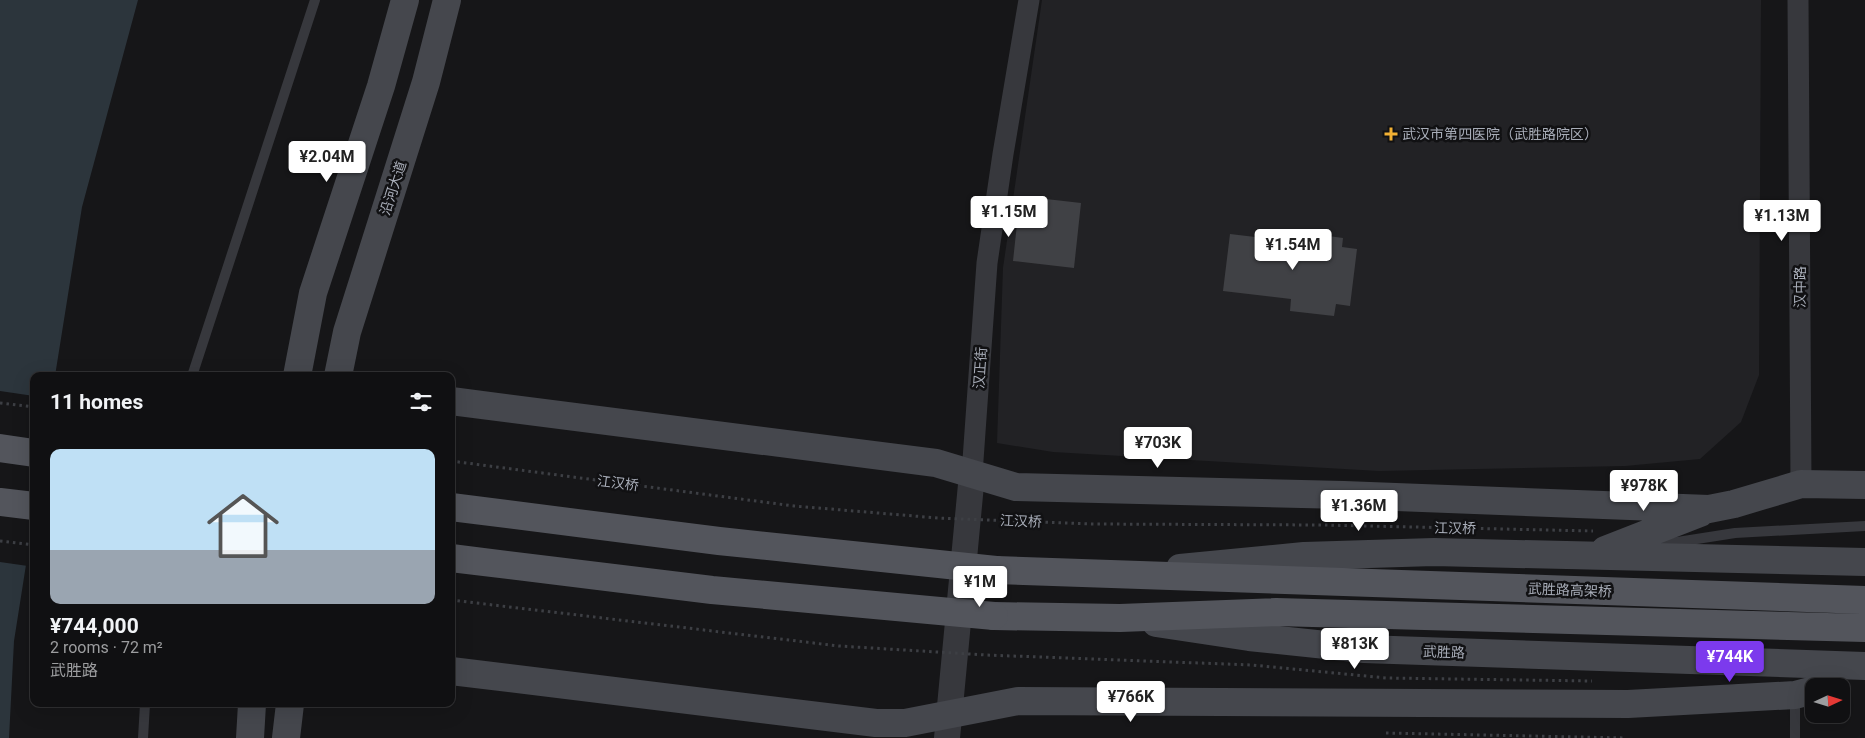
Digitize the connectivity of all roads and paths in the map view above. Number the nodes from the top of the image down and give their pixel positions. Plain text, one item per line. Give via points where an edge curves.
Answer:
1 (315, 0) edge
2 (405, 0) edge
3 (447, 0) edge
4 (1029, 0) edge
5 (1798, 0) edge
6 (193, 372) edge
7 (298, 372) edge
8 (339, 372) edge
9 (455, 402) edge
10 (0, 403) edge
11 (30, 407) edge
12 (0, 448) edge
13 (30, 452) edge
14 (455, 462) edge
15 (972, 474) junction
16 (1801, 484) junction
17 (1865, 485) edge
18 (0, 502) edge
19 (30, 506) edge
20 (455, 508) edge
21 (1710, 509) junction
22 (1865, 526) edge
23 (0, 541) edge
24 (1594, 543) junction
25 (30, 545) edge
26 (455, 558) edge
27 (1865, 562) edge
28 (1127, 573) junction
29 (455, 600) edge
30 (1865, 600) edge
31 (1120, 618) junction
32 (1865, 628) edge
33 (1865, 666) edge
34 (1594, 669) junction
35 (455, 672) edge
36 (1865, 677) edge
37 (1850, 681) edge
38 (1804, 692) edge
39 (145, 707) edge
40 (252, 707) edge
41 (290, 707) edge
42 (948, 726) edge
43 (143, 738) edge
44 (250, 738) edge
45 (286, 738) edge
46 (1795, 738) edge

1 - 6 lane
2 - 7 main road via 381,86 313,293
3 - 8 main road, 沿河大道 via 426,82 348,332
4 - 15 street, 汉正街 via 987,263
5 - 16 street, 汉中路
9 - 15 main road via 936,463
10 - 11 path
12 - 13 main road
14 - 24 path, 江汉桥, bridge via 794,506 938,518 1092,524 1323,525
15 - 21 main road via 1016,487
15 - 42 street, 汉正街
16 - 17 main road
16 - 21 main road
18 - 19 main road
20 - 28 main road, bridge via 719,541 996,570
21 - 24 main road
22 - 24 lane
23 - 25 path
24 - 27 main road
24 - 28 main road via 1285,558
26 - 31 main road, 武胜路, bridge via 712,590 994,616
28 - 30 main road, 武胜路高架桥
29 - 34 path, bridge via 839,646 986,655 1252,665 1386,678
31 - 32 main road via 1276,612
31 - 34 main road, 武胜路 via 1364,650
33 - 34 main road, 武胜路
35 - 42 main road via 876,723
36 - 37 main road
38 - 42 main road via 1628,704 1018,701
38 - 46 lane
39 - 43 lane
40 - 44 main road
41 - 45 main road

